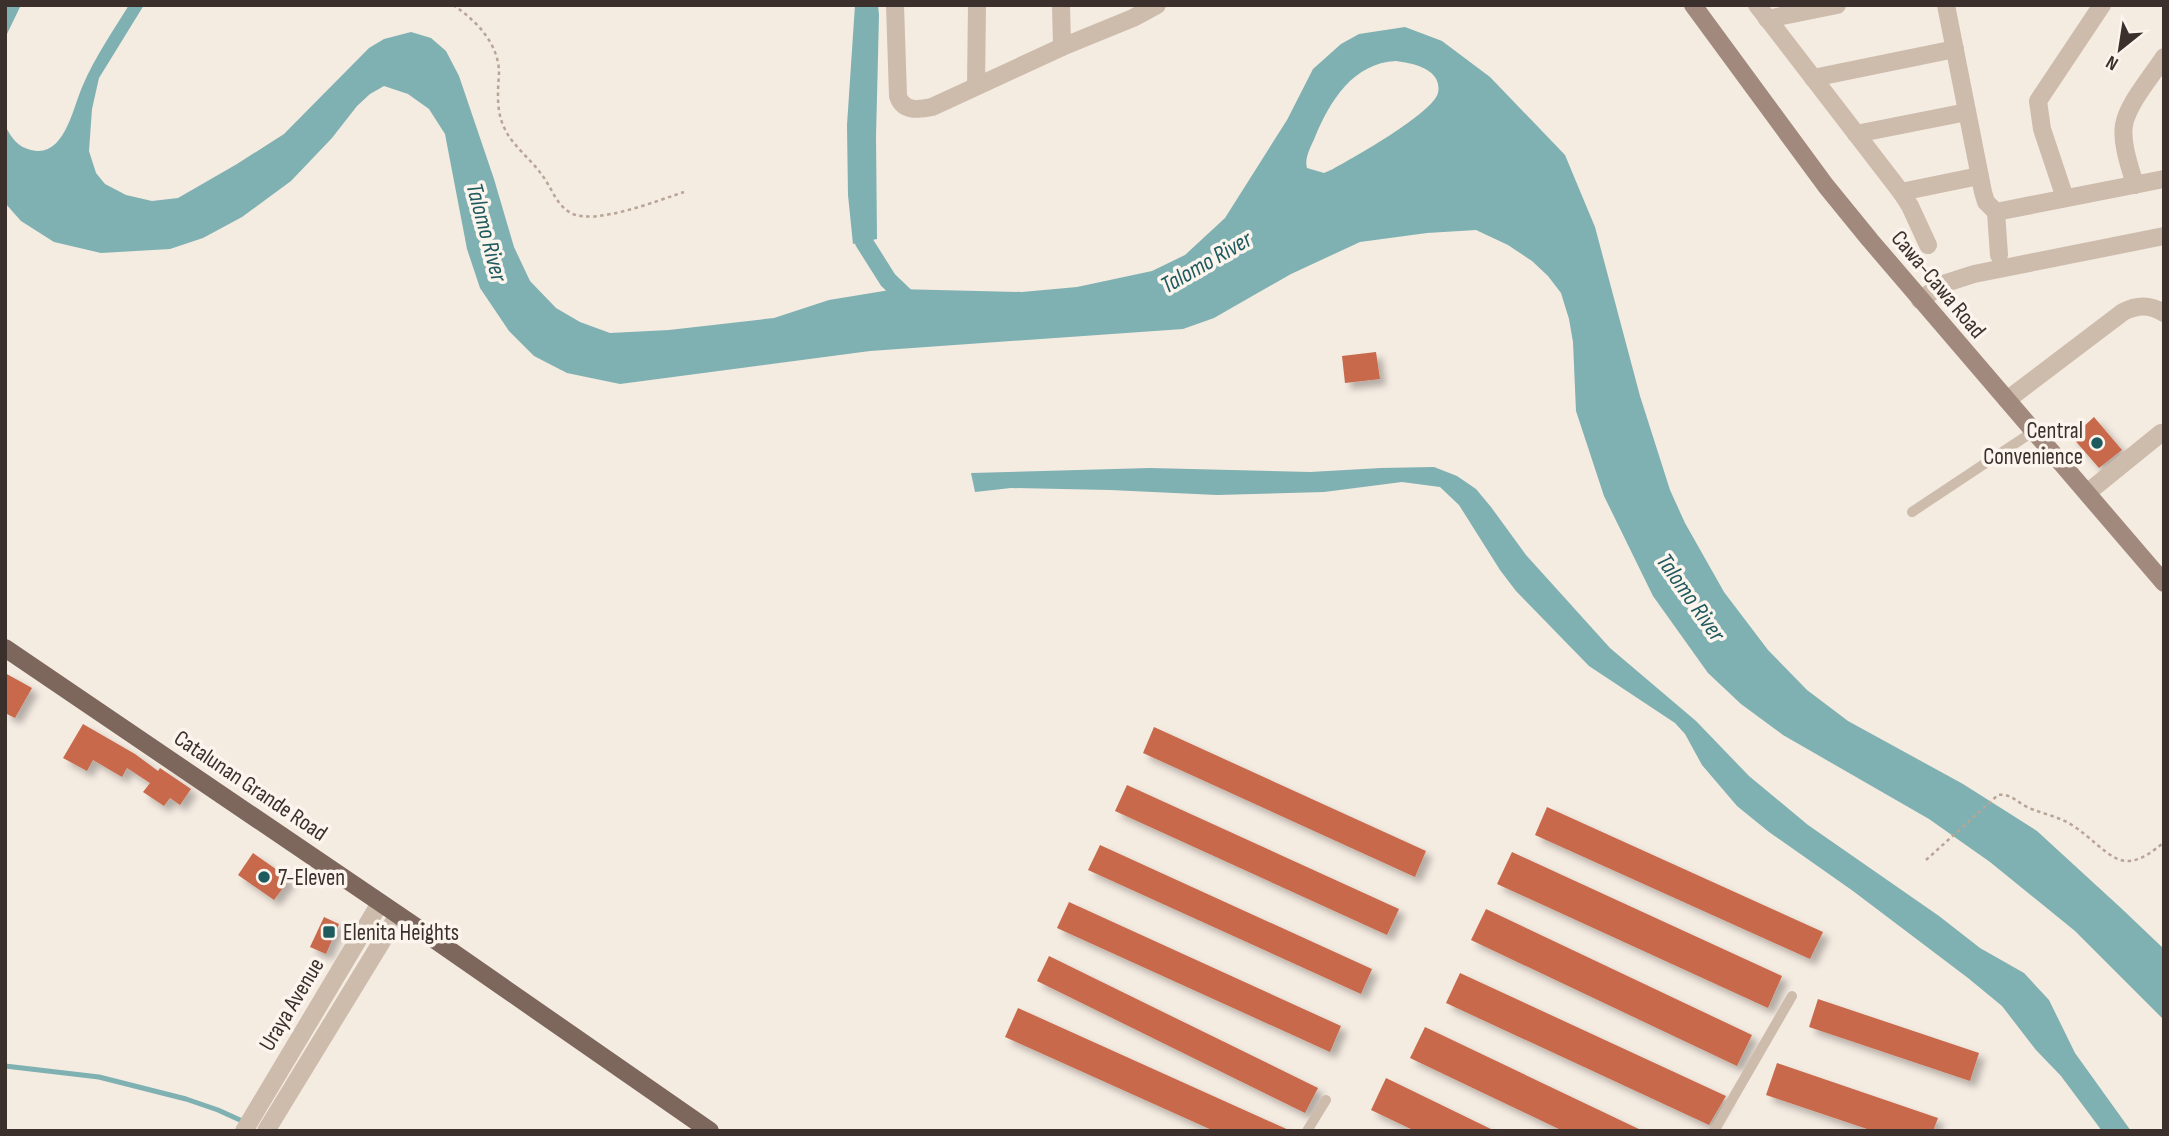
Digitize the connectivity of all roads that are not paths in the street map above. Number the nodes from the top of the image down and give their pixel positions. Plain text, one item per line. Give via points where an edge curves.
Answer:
1 (895, 5) edge
2 (977, 5) edge
3 (1061, 5) edge
4 (1157, 5) edge
5 (1693, 5) edge
6 (1837, 5) edge
7 (1946, 5) edge
8 (2102, 5) edge
9 (1133, 12) edge
10 (1762, 12) edge
11 (1062, 47) junction
12 (1955, 49) junction
13 (2164, 57) edge
14 (1813, 78) junction
15 (976, 86) junction
16 (1967, 112) junction
17 (1856, 134) junction
18 (1979, 176) junction
19 (2164, 179) edge
20 (2135, 185) junction
21 (1901, 192) junction
22 (2065, 198) junction
23 (1996, 212) junction
24 (2164, 236) edge
25 (1928, 245) dead end
26 (1999, 255) dead end
27 (1920, 300) junction
28 (2164, 313) edge
29 (2007, 400) junction
30 (2034, 431) junction
31 (2161, 433) dead end
32 (2087, 493) junction
33 (1912, 512) dead end
34 (2163, 581) edge
35 (5, 648) edge
36 (380, 903) junction
37 (398, 915) junction
38 (342, 967) junction
39 (360, 977) junction
40 (1792, 996) dead end
41 (285, 1063) junction
42 (301, 1073) junction
43 (1326, 1100) dead end
44 (244, 1131) edge
45 (266, 1131) edge
46 (710, 1131) edge
47 (1307, 1131) edge
48 (1714, 1131) edge

1 - 15 street via 899,101 919,110
2 - 15 street
3 - 11 street
4 - 9 street
5 - 27 street, Cawa-Cawa Road via 1826,186
6 - 10 street
7 - 12 street
8 - 22 street via 2038,101 2042,129
9 - 11 street
10 - 14 street
11 - 15 street
12 - 14 street
12 - 16 street
13 - 20 street via 2124,126
14 - 17 street
16 - 17 street
16 - 18 street
17 - 21 street
18 - 21 street
18 - 23 street via 1986,202
19 - 20 street
20 - 22 street
21 - 25 street
22 - 23 street
23 - 26 street
24 - 27 street via 1973,274 1943,284
27 - 29 street, Cawa-Cawa Road
28 - 29 street via 2146,306 2123,312
29 - 30 street, Cawa-Cawa Road
30 - 32 street, Cawa-Cawa Road
30 - 33 lane
31 - 32 street
32 - 34 street, Cawa-Cawa Road
35 - 36 main road, Catalunan Grande Road
36 - 37 main road, Catalunan Grande Road
36 - 38 street, Uraya Avenue
37 - 39 street, Uraya Avenue
37 - 46 main road, Catalunan Grande Road
38 - 39 street
38 - 41 street, Uraya Avenue
39 - 42 street, Uraya Avenue
40 - 48 lane
41 - 42 street
41 - 44 street, Uraya Avenue
42 - 45 street, Uraya Avenue
43 - 47 lane

